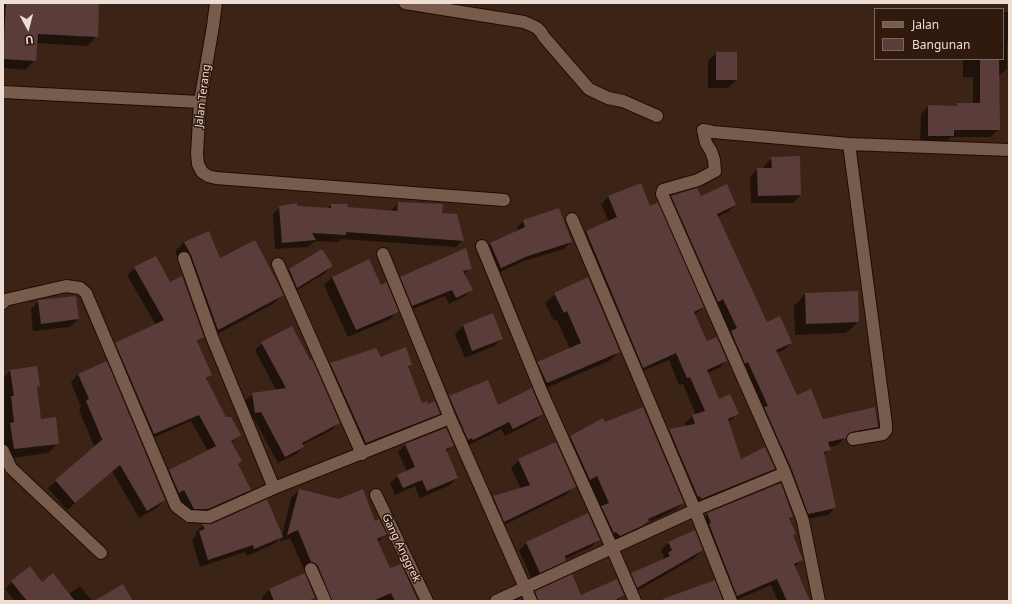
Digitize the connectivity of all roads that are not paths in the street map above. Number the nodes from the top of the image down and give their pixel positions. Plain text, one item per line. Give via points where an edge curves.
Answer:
1 (216, 3) edge
2 (405, 3) edge
3 (3, 92) edge
4 (200, 102) junction
5 (657, 116) dead end
6 (849, 144) junction
7 (1009, 150) edge
8 (504, 200) dead end
9 (572, 219) dead end
10 (482, 246) dead end
11 (383, 254) dead end
12 (184, 258) dead end
13 (278, 264) dead end
14 (3, 303) edge
15 (450, 418) junction
16 (853, 439) dead end
17 (3, 451) edge
18 (362, 454) junction
19 (785, 474) junction
20 (274, 488) junction
21 (376, 495) dead end
22 (695, 510) junction
23 (612, 548) junction
24 (101, 553) dead end
25 (312, 569) dead end
26 (526, 587) junction
27 (325, 601) edge
28 (427, 601) edge
29 (496, 601) edge
30 (531, 601) edge
31 (635, 601) edge
32 (731, 601) edge
33 (819, 601) edge

1 - 4 street, Jalan Terang
2 - 5 street via 531,25 541,32 589,89
3 - 4 street
4 - 8 street, Jalan Terang via 198,164 202,172 208,176
6 - 7 street
6 - 16 street via 886,424 883,434
6 - 19 street via 703,130 714,160 715,171 698,180 662,192
9 - 22 street
10 - 23 street via 542,393
11 - 15 street
12 - 20 street via 212,338
13 - 18 street
14 - 20 street via 5,300 66,286 80,288 86,294 176,506 189,516 209,517
15 - 18 street
15 - 26 street
17 - 24 street via 11,468
18 - 20 street
19 - 22 street
19 - 33 street via 803,521
21 - 28 street, Gang Anggrek
22 - 23 street
22 - 32 street
23 - 26 street
23 - 31 street
25 - 27 street
26 - 29 street
26 - 30 street

